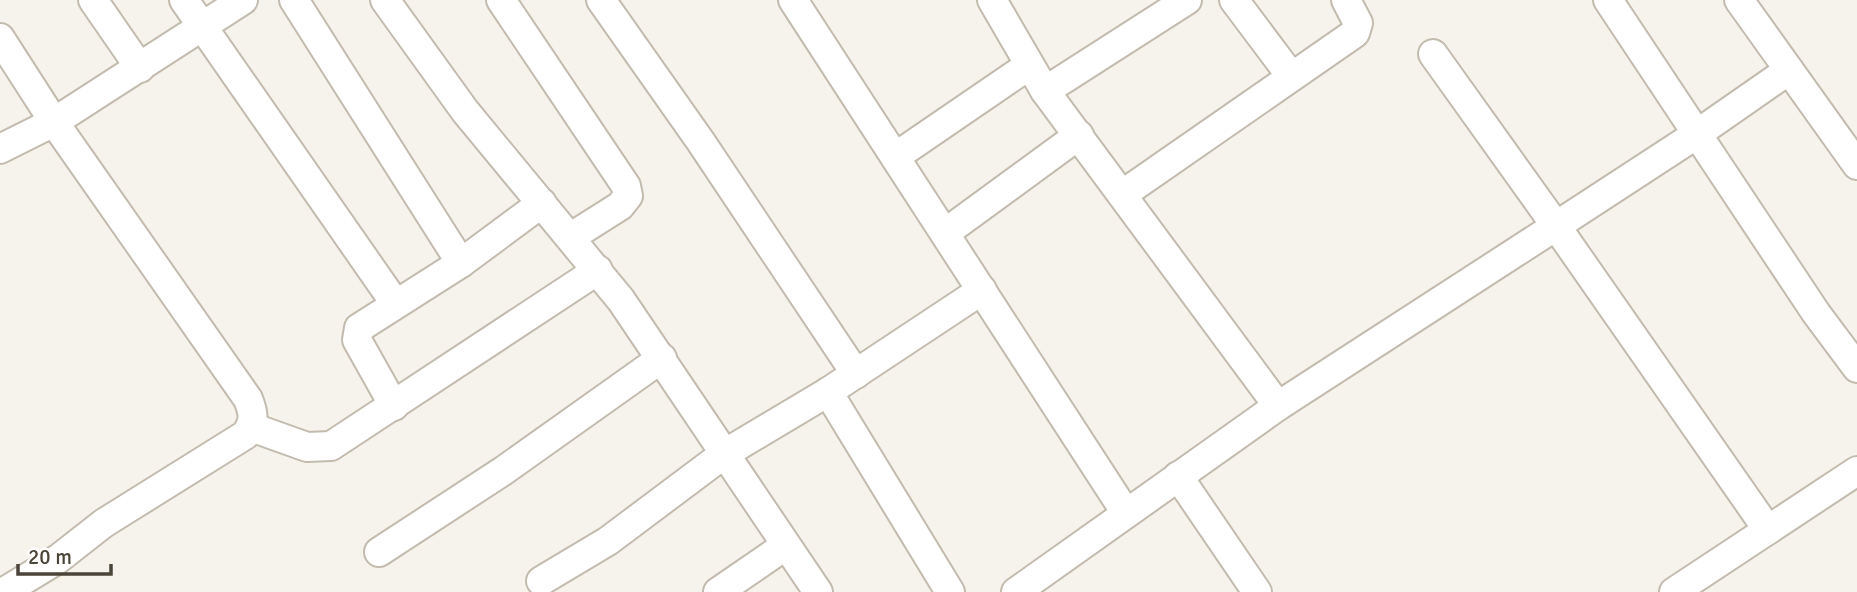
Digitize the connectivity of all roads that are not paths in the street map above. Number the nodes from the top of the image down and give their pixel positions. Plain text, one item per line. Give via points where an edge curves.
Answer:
1 (93, 0) edge
2 (184, 0) edge
3 (243, 0) edge
4 (294, 0) edge
5 (385, 0) edge
6 (501, 0) edge
7 (601, 0) edge
8 (793, 0) edge
9 (992, 0) edge
10 (1187, 0) edge
11 (1234, 0) edge
12 (1346, 0) edge
13 (1608, 0) edge
14 (1739, 0) edge
15 (203, 27) junction
16 (0, 38) edge
17 (1433, 54) dead end
18 (1028, 66) junction
19 (140, 68) junction
20 (1789, 70) junction
21 (1291, 76) junction
22 (1045, 91) junction
23 (54, 122) junction
24 (1698, 134) junction
25 (1079, 135) junction
26 (0, 149) edge
27 (895, 156) junction
28 (1857, 165) edge
29 (1123, 194) junction
30 (542, 203) junction
31 (1556, 226) junction
32 (945, 233) junction
33 (571, 237) junction
34 (461, 262) junction
35 (598, 270) junction
36 (982, 290) junction
37 (395, 303) junction
38 (662, 358) junction
39 (1857, 368) edge
40 (856, 374) junction
41 (828, 392) junction
42 (394, 406) junction
43 (1278, 406) junction
44 (251, 427) junction
45 (723, 454) junction
46 (1857, 471) edge
47 (1178, 476) junction
48 (1126, 513) junction
49 (1768, 530) junction
50 (785, 546) junction
51 (379, 552) dead end
52 (541, 581) dead end
53 (1050, 582) edge
54 (4, 592) edge
55 (718, 592) edge
56 (818, 592) edge
57 (950, 592) edge
58 (1016, 592) edge
59 (1257, 592) edge
60 (1674, 592) edge

1 - 19 street
2 - 15 street
3 - 15 street
4 - 34 street
5 - 30 street via 465,111
6 - 33 street via 626,186 628,197 620,206
7 - 40 street
8 - 27 street
9 - 18 street
10 - 22 street
11 - 21 street
12 - 21 street via 1357,23 1355,33
13 - 24 street
14 - 20 street
15 - 19 street
15 - 37 street
16 - 23 street
17 - 31 street
18 - 22 street
18 - 27 street
19 - 23 street
20 - 24 street
20 - 28 street
21 - 29 street
22 - 25 street
23 - 26 street
23 - 44 street via 248,399 254,413
24 - 31 street
24 - 39 street
25 - 29 street
25 - 32 street
27 - 32 street
29 - 43 street
30 - 33 street
30 - 34 street
31 - 43 street
31 - 49 street
32 - 36 street
33 - 35 street
34 - 37 street
35 - 38 street
35 - 42 street
36 - 40 street
36 - 48 street
37 - 42 street via 357,333
38 - 45 street
38 - 51 street
40 - 41 street
41 - 45 street
41 - 57 street
42 - 44 street via 322,448
43 - 47 street
44 - 54 street
45 - 50 street
45 - 52 street via 608,541
46 - 49 street
47 - 48 street
47 - 59 street
48 - 53 street
49 - 60 street
50 - 55 street
50 - 56 street
53 - 58 street

